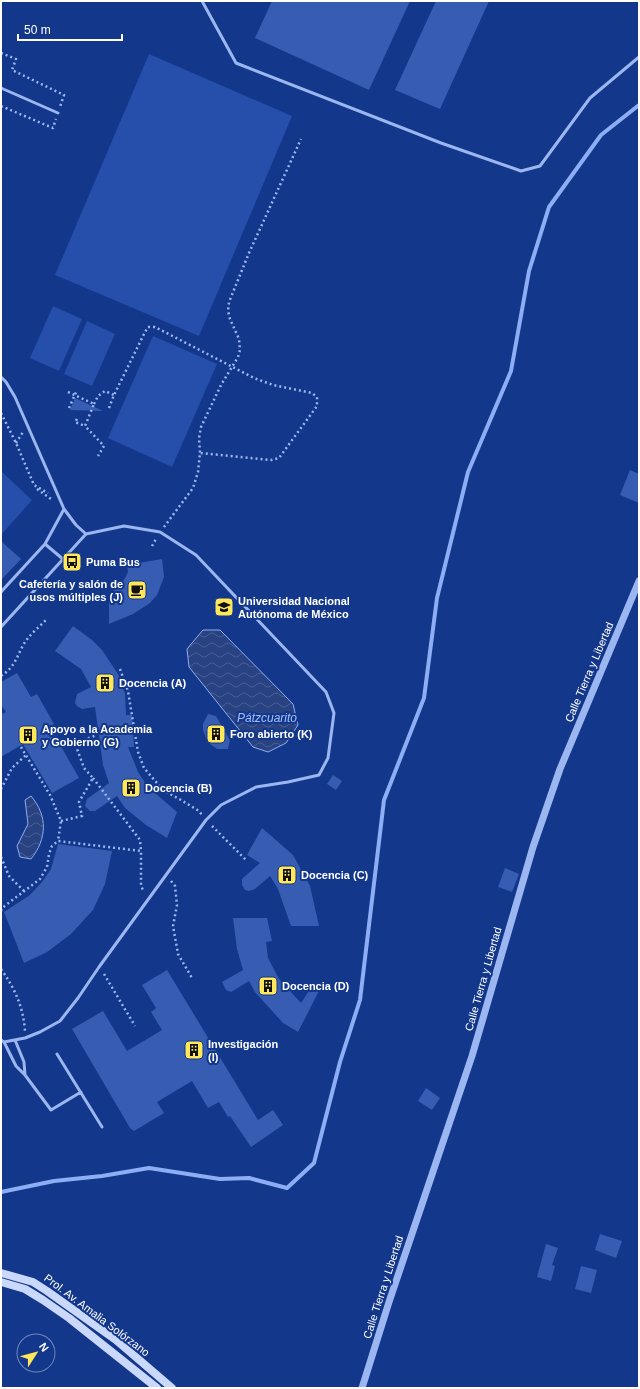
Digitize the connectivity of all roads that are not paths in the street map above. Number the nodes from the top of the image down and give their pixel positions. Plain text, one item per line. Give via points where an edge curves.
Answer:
1 (202, 1) edge
2 (639, 57) edge
3 (1, 88) edge
4 (58, 113) dead end
5 (1, 377) edge
6 (64, 509) junction
7 (86, 534) junction
8 (45, 544) junction
9 (64, 560) junction
10 (639, 581) edge
11 (1, 592) edge
12 (1, 627) edge
13 (15, 1040) junction
14 (2, 1041) edge
15 (57, 1054) dead end
16 (25, 1075) junction
17 (81, 1092) junction
18 (102, 1127) dead end
19 (1, 1273) edge
20 (1, 1282) edge
21 (47, 1291) junction
22 (44, 1300) junction
23 (157, 1388) edge
24 (172, 1388) edge
25 (362, 1388) edge

1 - 2 lane via 236,63 441,143 521,171 540,166 590,98
3 - 4 lane
5 - 6 lane via 15,397
6 - 7 lane
6 - 8 lane
7 - 9 lane
7 - 13 lane via 124,526 160,532 196,555 326,692 334,712 328,758 319,774 256,787 221,805 206,820 60,1021 40,1032
8 - 9 lane
8 - 11 lane
9 - 12 lane
10 - 25 street, Calle Tierra y Libertad via 560,769 533,847 472,1056
13 - 14 lane
13 - 16 lane via 24,1062
14 - 16 lane via 16,1066
15 - 17 lane
16 - 17 lane via 51,1110
17 - 18 lane
19 - 21 main road, Prol. Av. Amalia Solórzano via 33,1282
20 - 22 main road, Prol. Av. Amalia Solórzano via 25,1288
21 - 22 main road via 50,1298
21 - 24 main road, Prol. Av. Amalia Solórzano via 116,1340
22 - 23 main road, Prol. Av. Amalia Solórzano

